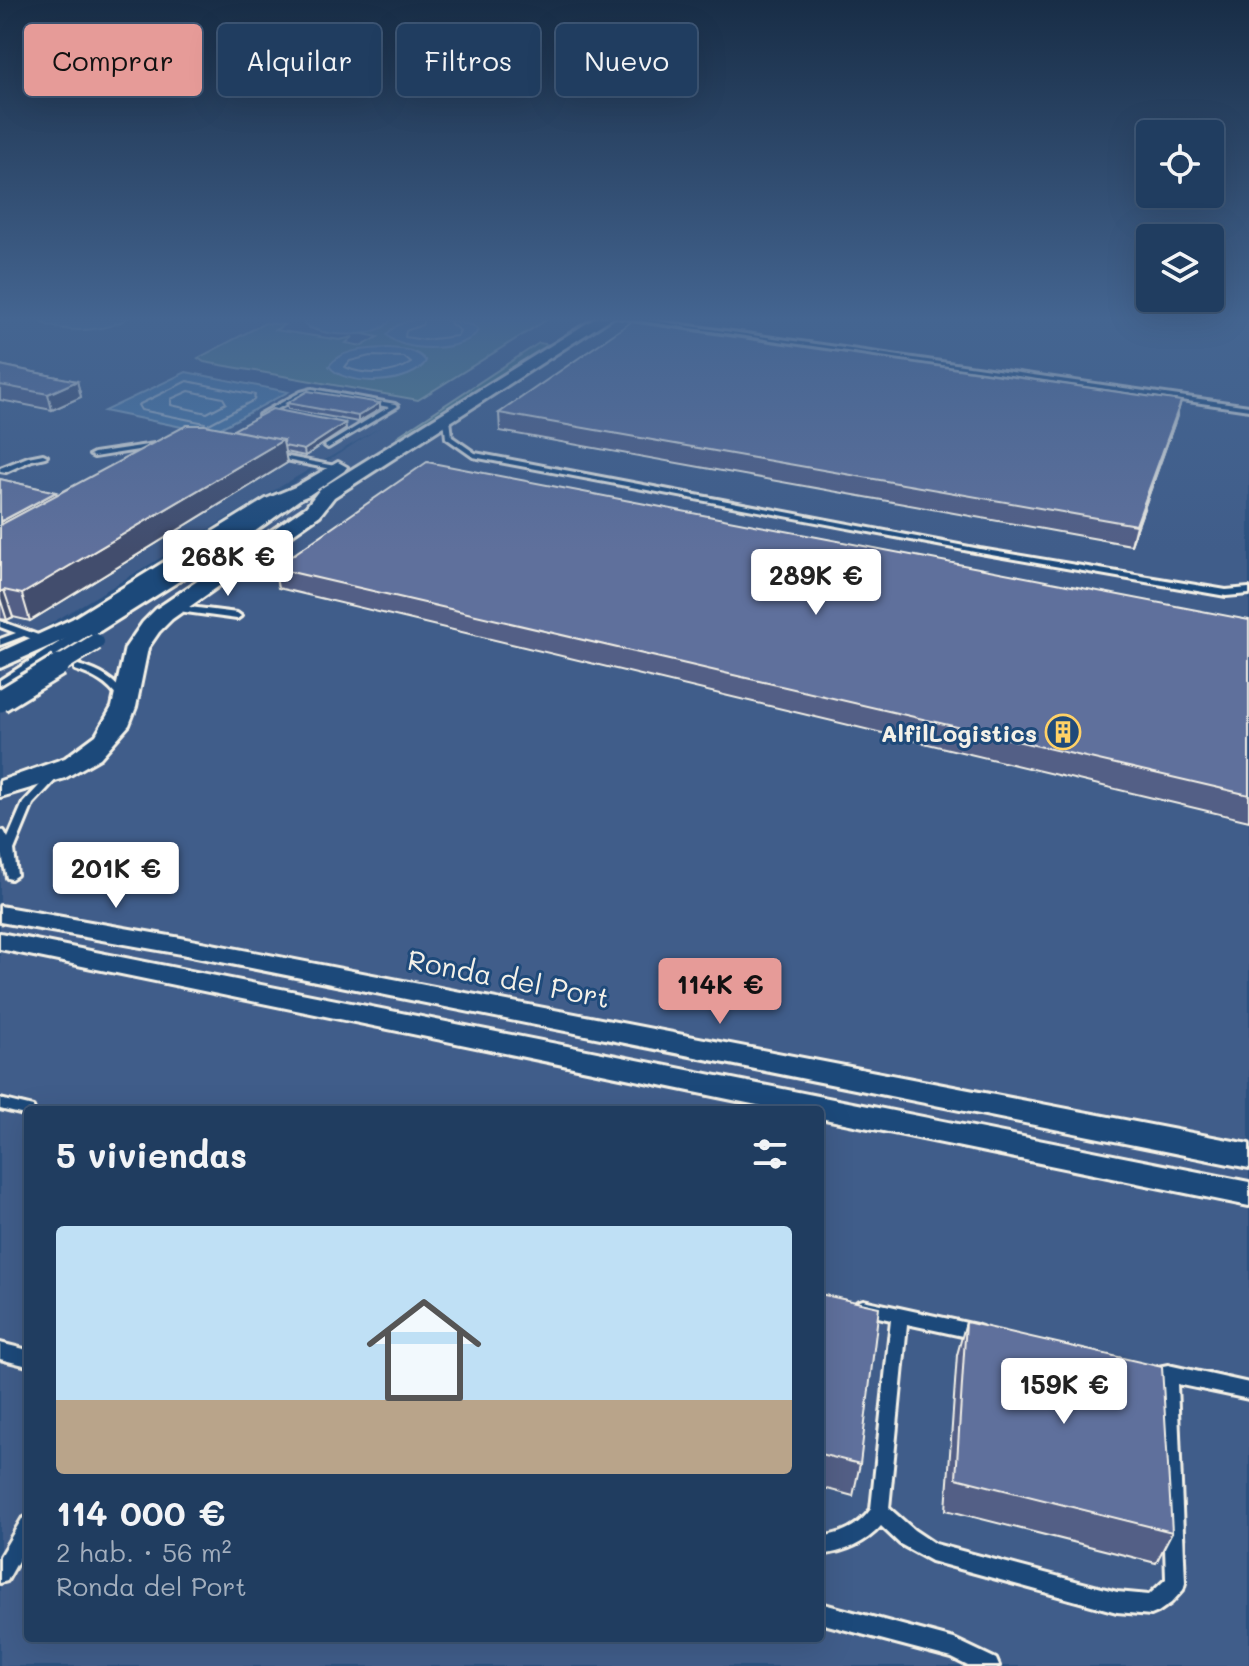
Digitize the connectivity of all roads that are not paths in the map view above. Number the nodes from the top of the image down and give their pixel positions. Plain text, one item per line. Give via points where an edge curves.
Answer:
1 (300, 395) edge
2 (333, 395) edge
3 (485, 395) edge
4 (1157, 395) edge
5 (1249, 408) edge
6 (271, 410) junction
7 (286, 413) edge
8 (258, 417) edge
9 (447, 419) junction
10 (345, 424) edge
11 (360, 427) junction
12 (383, 436) dead end
13 (177, 444) edge
14 (328, 446) dead end
15 (260, 453) edge
16 (94, 455) dead end
17 (43, 456) dead end
18 (335, 468) junction
19 (1, 470) edge
20 (302, 491) junction
21 (327, 493) junction
22 (1249, 591) edge
23 (1226, 593) junction
24 (1249, 597) edge
25 (173, 607) junction
26 (237, 616) dead end
27 (0, 624) edge
28 (23, 633) junction
29 (87, 640) junction
30 (46, 641) junction
31 (0, 642) edge
32 (0, 661) edge
33 (78, 668) dead end
34 (0, 686) edge
35 (0, 701) edge
36 (124, 706) junction
37 (60, 770) junction
38 (0, 789) edge
39 (0, 833) edge
40 (8, 850) junction
41 (11, 875) dead end
42 (0, 914) edge
43 (0, 941) edge
44 (0, 1104) edge
45 (815, 1106) edge
46 (824, 1108) edge
47 (24, 1110) edge
48 (1249, 1156) edge
49 (1249, 1194) edge
50 (847, 1303) edge
51 (900, 1315) junction
52 (989, 1335) edge
53 (0, 1351) edge
54 (24, 1357) edge
55 (1249, 1391) edge
56 (880, 1512) junction
57 (24, 1532) edge
58 (824, 1545) edge
59 (0, 1574) edge
60 (824, 1614) edge
61 (989, 1666) edge

1 - 6 lane
2 - 11 lane via 395,406
3 - 9 street
4 - 5 lane
6 - 7 lane
6 - 8 lane
9 - 21 street
9 - 23 lane via 449,438 473,455
10 - 11 lane
11 - 14 lane
12 - 18 street
13 - 16 lane
15 - 18 lane
17 - 19 lane
18 - 20 street
20 - 29 street
20 - 30 street via 273,503
21 - 25 street via 313,511
21 - 29 street
22 - 23 lane
23 - 24 lane
25 - 26 lane
25 - 36 street via 140,641
27 - 28 lane
28 - 30 lane
28 - 31 lane
29 - 34 street
29 - 35 street, bridge
30 - 32 street
33 - 36 lane via 110,683
36 - 37 street via 101,744
37 - 38 street
37 - 40 lane via 28,803
39 - 40 lane
40 - 41 lane
42 - 48 street, Ronda del Port
43 - 45 street
44 - 47 lane
46 - 49 street
50 - 51 lane
51 - 52 lane
51 - 56 lane
53 - 54 lane
55 - 56 lane via 1160,1372 1176,1583 1151,1605 1117,1602 931,1552
56 - 58 lane via 871,1528 848,1541
57 - 59 lane
60 - 61 lane via 954,1649

